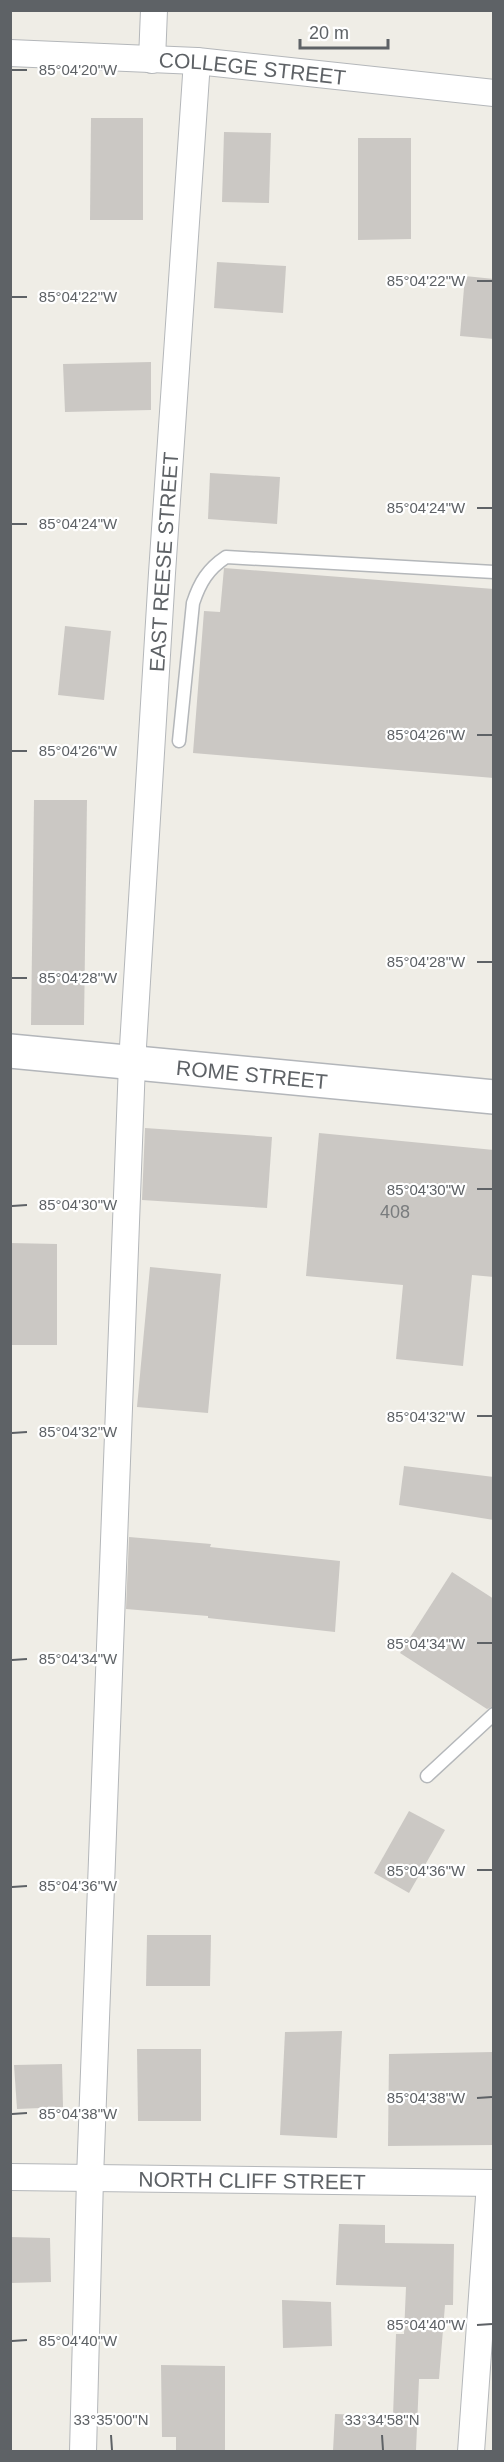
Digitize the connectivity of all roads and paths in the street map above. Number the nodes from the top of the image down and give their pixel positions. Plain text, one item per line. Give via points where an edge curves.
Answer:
1 (154, 10) edge
2 (10, 53) edge
3 (152, 60) junction
4 (197, 61) junction
5 (494, 93) edge
6 (494, 572) edge
7 (179, 741) dead end
8 (10, 1052) edge
9 (132, 1063) junction
10 (494, 1097) edge
11 (494, 1714) edge
12 (427, 1776) dead end
13 (10, 2177) edge
14 (90, 2178) junction
15 (492, 2183) edge
16 (83, 2451) edge
17 (471, 2451) edge

1 - 3 street
2 - 3 street, COLLEGE STREET
3 - 4 street, COLLEGE STREET
4 - 5 street, COLLEGE STREET
4 - 9 street, EAST REESE STREET
6 - 7 lane via 226,557 213,565 200,583 193,603
8 - 9 street, ROME STREET
9 - 10 street, ROME STREET
9 - 14 street, EAST REESE STREET
11 - 12 lane
13 - 14 street, NORTH CLIFF STREET
14 - 15 street, NORTH CLIFF STREET
14 - 16 street, EAST REESE STREET
15 - 17 street

